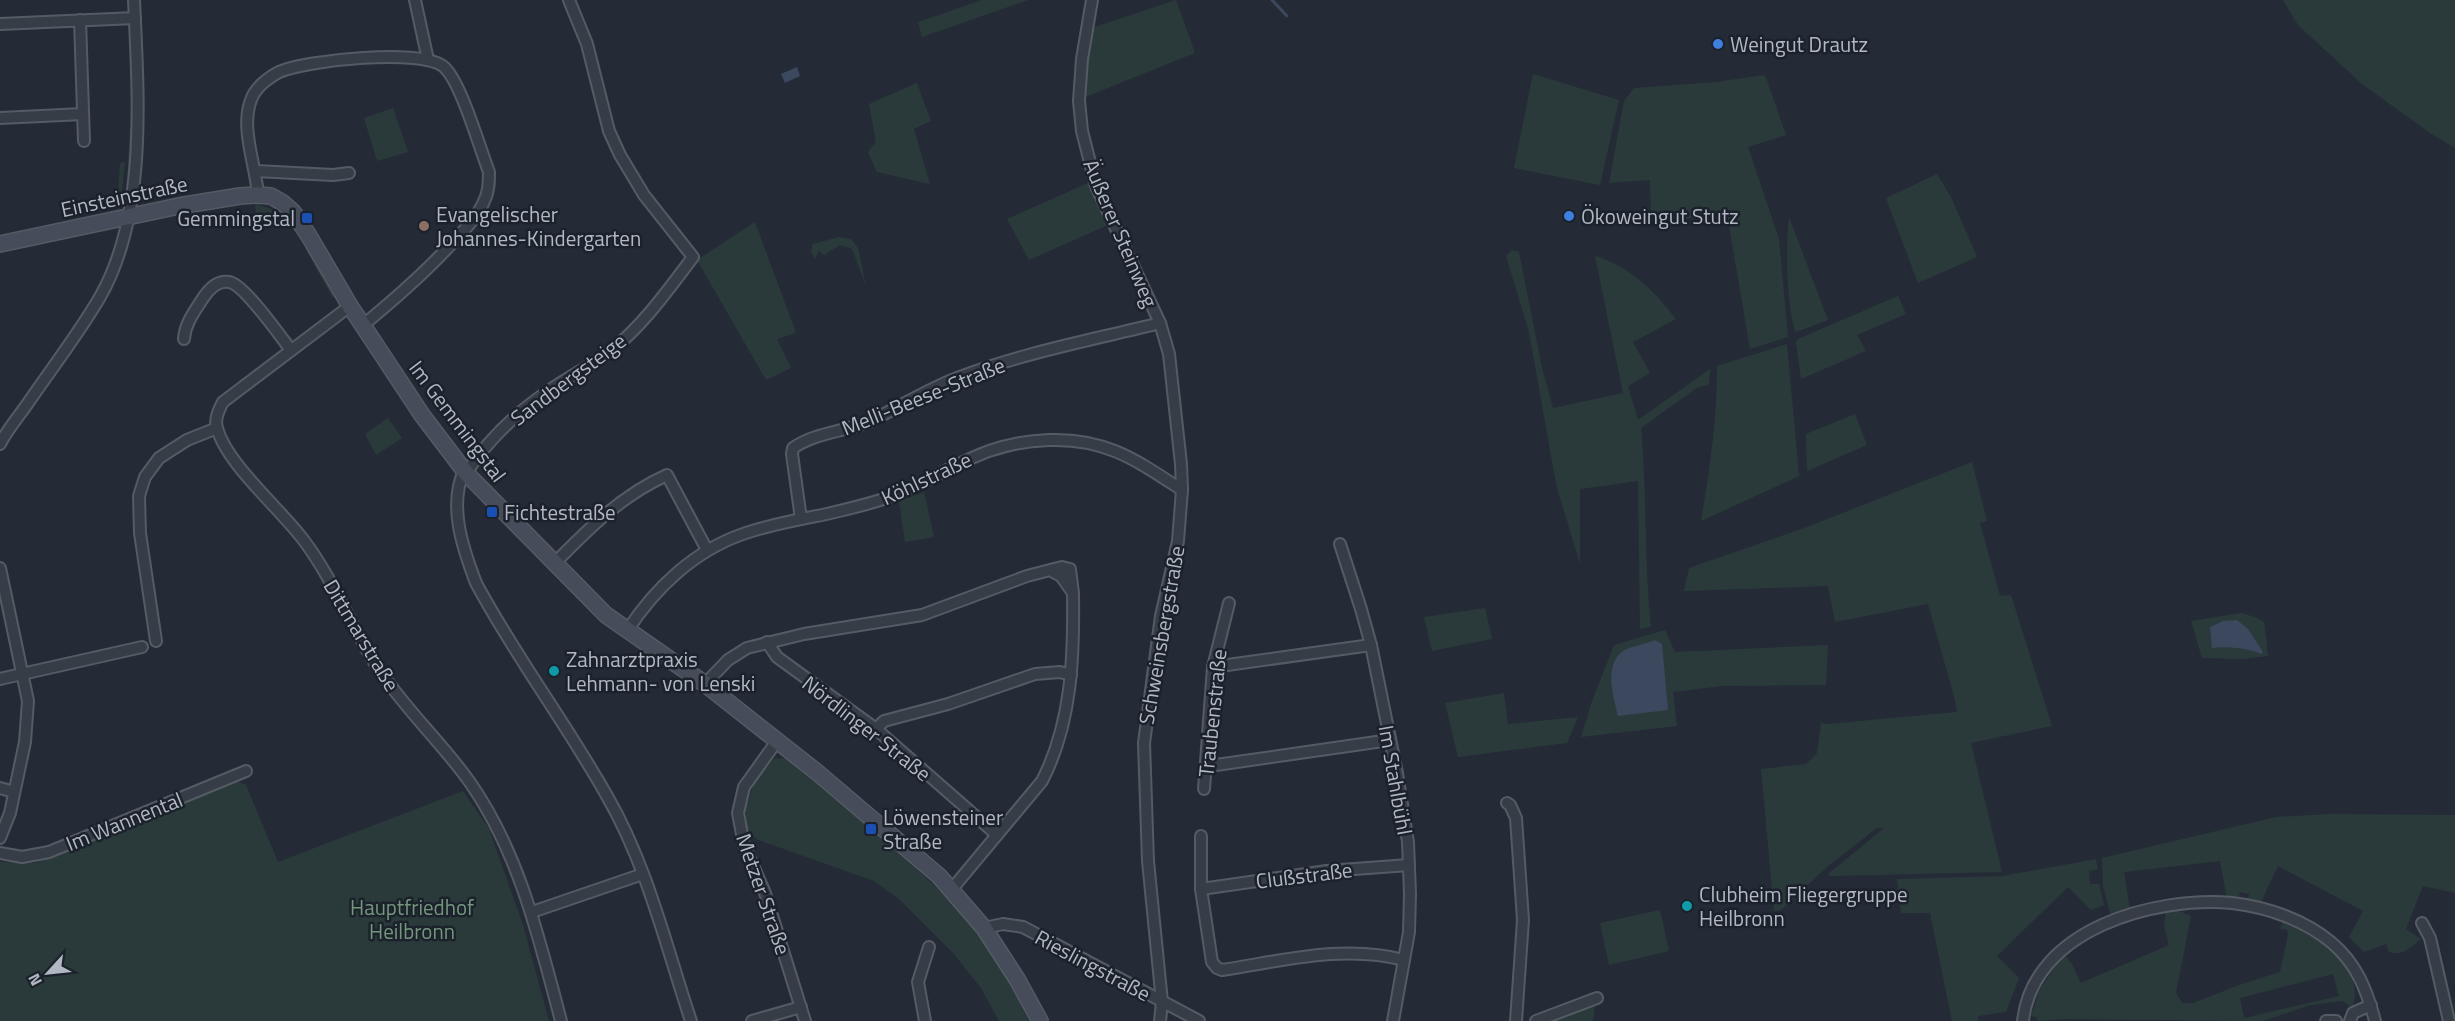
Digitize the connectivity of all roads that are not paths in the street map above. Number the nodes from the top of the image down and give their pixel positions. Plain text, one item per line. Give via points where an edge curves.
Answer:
1 (134, 0) edge
2 (415, 0) edge
3 (569, 0) edge
4 (1092, 0) edge
5 (135, 18) junction
6 (80, 21) junction
7 (0, 24) edge
8 (428, 60) junction
9 (83, 114) junction
10 (0, 118) edge
11 (84, 141) dead end
12 (256, 171) junction
13 (350, 173) dead end
14 (258, 195) junction
15 (128, 217) junction
16 (0, 244) edge
17 (350, 306) junction
18 (1160, 323) junction
19 (362, 326) junction
20 (184, 339) dead end
21 (291, 350) junction
22 (217, 429) junction
23 (0, 444) edge
24 (465, 472) junction
25 (1182, 490) junction
26 (801, 519) junction
27 (1340, 544) dead end
28 (707, 550) junction
29 (554, 564) junction
30 (0, 568) edge
31 (1229, 603) dead end
32 (627, 631) junction
33 (156, 641) dead end
34 (766, 642) junction
35 (1371, 645) junction
36 (142, 647) dead end
37 (1213, 666) junction
38 (24, 674) junction
39 (1071, 675) junction
40 (0, 679) edge
41 (705, 684) junction
42 (876, 729) junction
43 (1390, 740) junction
44 (777, 741) junction
45 (1208, 759) junction
46 (246, 771) dead end
47 (0, 788) edge
48 (1204, 789) dead end
49 (14, 792) junction
50 (1506, 802) dead end
51 (997, 835) junction
52 (1201, 836) dead end
53 (0, 838) edge
54 (0, 854) edge
55 (1409, 865) junction
56 (643, 874) junction
57 (952, 889) junction
58 (1201, 889) junction
59 (532, 912) junction
60 (2422, 923) dead end
61 (984, 928) junction
62 (929, 947) dead end
63 (1404, 960) junction
64 (1597, 998) dead end
65 (1162, 1002) junction
66 (2371, 1005) junction
67 (801, 1007) junction
68 (561, 1021) edge
69 (691, 1021) edge
70 (752, 1021) edge
71 (805, 1021) edge
72 (925, 1021) edge
73 (1040, 1021) edge
74 (1160, 1021) edge
75 (1199, 1021) edge
76 (1393, 1021) edge
77 (1516, 1021) edge
78 (1536, 1021) edge
79 (2023, 1021) edge
80 (2326, 1021) edge
81 (2336, 1021) edge
82 (2350, 1021) edge
83 (2375, 1021) edge
84 (2449, 1021) edge

1 - 5 street
2 - 8 street
3 - 24 street, Sandbergsteige via 586,44 609,131 623,163 693,257 627,337 515,417
4 - 18 street, Äußerer Steinweg via 1079,101 1087,157 1096,186
5 - 6 street
5 - 15 street via 139,117
6 - 7 street
6 - 9 street
8 - 12 street via 373,57 306,65 273,75 258,89 248,113
8 - 19 street via 445,68 452,79 489,172 489,184 485,200 471,223 421,276
9 - 10 street
9 - 11 street
12 - 13 street
12 - 14 street
14 - 15 street, Einsteinstraße
14 - 17 street, Im Gemmingstal via 271,196 293,212
15 - 16 street, Einsteinstraße
15 - 23 street via 118,260 100,297
17 - 19 street, Im Gemmingstal
17 - 21 street
18 - 25 street, Schweinsbergstraße via 1169,354
18 - 26 street, Melli-Beese-Straße via 1021,357 917,395 869,421 805,440 793,448 792,454
19 - 24 street, Im Gemmingstal
20 - 21 street via 185,328 205,295 216,285 230,282 253,302
21 - 22 street via 223,402
22 - 33 street via 187,440 159,458 145,477 139,496 140,533
22 - 59 street, Dittmarstraße via 239,465 305,542 379,669 468,780 495,822
24 - 29 street, Im Gemmingstal
24 - 56 street via 458,491 459,523 476,583 607,795
25 - 26 street, Köhlstraße via 1133,457 1092,442 1050,440 998,447 896,495
25 - 65 street, Schweinsbergstraße via 1178,541 1161,616 1144,743 1148,861
26 - 28 street, Köhlstraße via 745,533
27 - 35 street, Im Stahlbühl
28 - 29 street via 667,475 641,487 607,512
28 - 32 street, Köhlstraße via 660,588
29 - 32 street, Im Gemmingstal
30 - 38 street
31 - 37 street, Traubenstraße
32 - 41 street, Im Gemmingstal
34 - 39 street via 922,615 1062,567 1070,569 1073,593
34 - 41 street via 728,660
34 - 42 street, Nördlinger Straße via 785,664
35 - 37 street
35 - 43 street, Im Stahlbühl
36 - 38 street
37 - 45 street, Traubenstraße
38 - 40 street
38 - 49 street via 28,723
39 - 42 street via 1035,674 884,721
39 - 51 street via 1067,707 1050,764 1042,781
41 - 44 street, Im Gemmingstal
42 - 51 street, Nördlinger Straße
43 - 45 street via 1216,765
43 - 55 street, Im Stahlbühl
44 - 57 street, Im Gemmingstal
44 - 67 street, Metzer Straße via 744,787 738,813 744,845 765,893
45 - 48 street, Traubenstraße
46 - 54 street, Im Wannental via 39,855
47 - 49 street
49 - 53 street
50 - 77 street via 1516,818 1522,892
51 - 57 street
52 - 58 street
55 - 58 street, Clußstraße via 1337,870
55 - 63 street, Im Stahlbühl via 1410,914
56 - 59 street
56 - 69 street
57 - 61 street, Im Gemmingstal
58 - 63 street via 1216,968 1332,954 1381,954
59 - 68 street, Dittmarstraße
60 - 84 street via 2430,938
61 - 65 street, Rieslingstraße via 1004,924 1023,927
61 - 73 street, Im Gemmingstal
62 - 72 street via 918,982
63 - 76 street, Im Stahlbühl
64 - 78 street
65 - 74 street, Schweinsbergstraße
65 - 75 street, Rieslingstraße
66 - 79 street via 2351,963 2308,926 2255,907 2193,902 2125,917 2075,939 2038,978
66 - 82 street via 2353,1013
66 - 83 street
67 - 70 street
67 - 71 street, Metzer Straße
80 - 81 street

